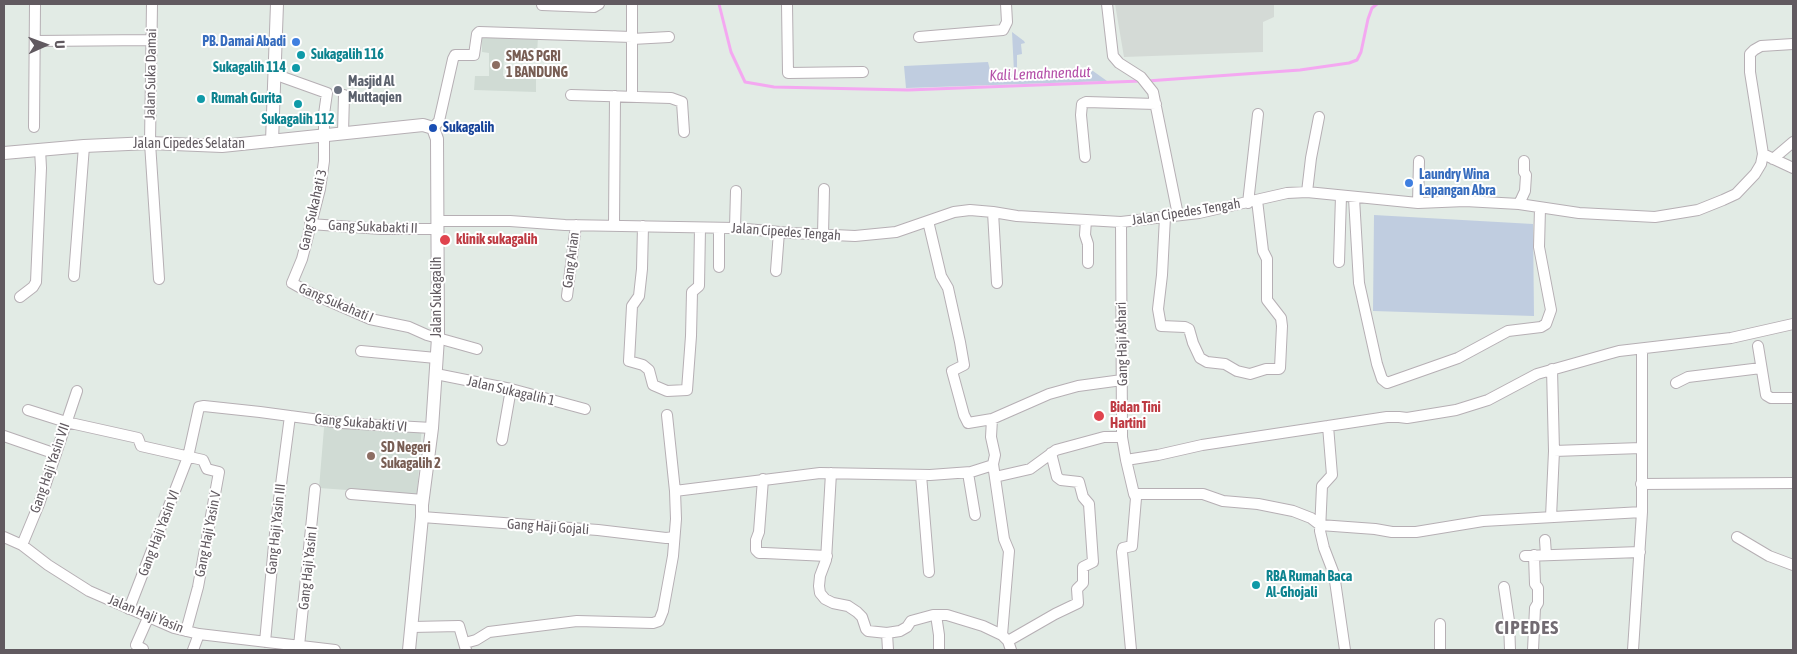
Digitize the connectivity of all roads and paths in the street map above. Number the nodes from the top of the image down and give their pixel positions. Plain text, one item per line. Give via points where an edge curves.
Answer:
1 (35, 4) edge
2 (152, 4) edge
3 (277, 4) edge
4 (599, 4) edge
5 (632, 4) edge
6 (787, 4) edge
7 (1006, 4) edge
8 (1108, 4) edge
9 (542, 5) edge
10 (919, 37) dead end
11 (632, 38) junction
12 (669, 38) dead end
13 (152, 40) junction
14 (34, 41) junction
15 (1793, 44) edge
16 (863, 72) dead end
17 (274, 74) junction
18 (344, 95) dead end
19 (571, 95) dead end
20 (615, 96) junction
21 (632, 97) junction
22 (1156, 104) junction
23 (1258, 114) dead end
24 (1320, 117) dead end
25 (34, 127) dead end
26 (433, 128) junction
27 (684, 132) dead end
28 (343, 133) junction
29 (325, 136) junction
30 (272, 141) junction
31 (1793, 142) edge
32 (150, 144) junction
33 (84, 146) junction
34 (40, 149) junction
35 (4, 153) edge
36 (1763, 154) junction
37 (1084, 157) dead end
38 (1773, 159) junction
39 (1419, 161) dead end
40 (1524, 161) dead end
41 (1793, 168) edge
42 (824, 189) dead end
43 (736, 191) dead end
44 (1308, 192) junction
45 (1341, 196) junction
46 (1354, 198) junction
47 (1252, 202) junction
48 (1418, 203) junction
49 (1519, 204) junction
50 (1540, 208) junction
51 (993, 212) junction
52 (1178, 215) junction
53 (1165, 216) junction
54 (1086, 220) junction
55 (928, 221) junction
56 (1121, 222) junction
57 (310, 224) junction
58 (437, 225) junction
59 (576, 225) junction
60 (614, 225) junction
61 (643, 226) junction
62 (700, 228) junction
63 (720, 228) junction
64 (735, 228) junction
65 (779, 232) junction
66 (823, 235) junction
67 (1339, 262) dead end
68 (1088, 263) dead end
69 (719, 267) dead end
70 (776, 271) dead end
71 (74, 276) dead end
72 (159, 279) dead end
73 (292, 283) joint
74 (997, 283) dead end
75 (20, 296) dead end
76 (567, 296) dead end
77 (1793, 324) edge
78 (438, 338) junction
79 (1758, 346) dead end
80 (477, 349) dead end
81 (1642, 349) junction
82 (361, 351) dead end
83 (436, 358) junction
84 (1761, 368) junction
85 (1552, 369) junction
86 (436, 374) junction
87 (1122, 380) junction
88 (1676, 383) dead end
89 (512, 389) junction
90 (77, 391) dead end
91 (1793, 398) edge
92 (585, 409) dead end
93 (28, 410) dead end
94 (667, 415) dead end
95 (290, 416) junction
96 (992, 419) junction
97 (66, 422) junction
98 (1328, 426) junction
99 (432, 428) junction
100 (4, 436) edge
101 (1122, 437) junction
102 (502, 440) dead end
103 (1641, 448) junction
104 (1554, 452) junction
105 (1051, 453) junction
106 (56, 454) junction
107 (188, 457) junction
108 (1126, 460) junction
109 (993, 466) junction
110 (831, 473) junction
111 (968, 473) junction
112 (921, 475) junction
113 (995, 477) junction
114 (763, 479) junction
115 (1793, 483) edge
116 (1641, 484) junction
117 (315, 489) dead end
118 (675, 491) junction
119 (351, 494) dead end
120 (1134, 494) junction
121 (423, 500) junction
122 (1642, 512) junction
123 (975, 514) dead end
124 (422, 517) junction
125 (1551, 517) junction
126 (1320, 525) junction
127 (4, 537) edge
128 (674, 537) junction
129 (1737, 537) dead end
130 (1545, 540) dead end
131 (22, 545) junction
132 (1640, 552) junction
133 (1546, 555) junction
134 (827, 556) junction
135 (1793, 565) edge
136 (929, 572) dead end
137 (1504, 587) dead end
138 (129, 609) junction
139 (936, 615) junction
140 (148, 618) junction
141 (1440, 624) dead end
142 (412, 627) junction
143 (186, 631) junction
144 (887, 633) junction
145 (199, 634) junction
146 (1007, 642) edge
147 (271, 645) edge
148 (299, 646) junction
149 (465, 646) edge
150 (142, 650) edge
151 (193, 650) edge
152 (335, 650) edge
153 (410, 650) edge
154 (888, 650) edge
155 (939, 650) edge
156 (1131, 650) edge
157 (1345, 650) edge
158 (1440, 650) edge
159 (1510, 650) edge
160 (1532, 650) edge
161 (1633, 650) edge

1 - 14 street
2 - 13 street, Jalan Suka Damai
3 - 17 street
4 - 9 street via 594,7
5 - 11 street
6 - 16 street via 788,73
7 - 10 street via 1003,30
8 - 22 street via 1114,56 1119,63 1142,77 1153,92
11 - 12 street
11 - 21 street
11 - 26 street via 479,32 474,55 455,55 453,59 439,120
13 - 14 street
13 - 32 street, Jalan Suka Damai
14 - 25 street
15 - 36 street via 1761,46 1750,54
17 - 29 street, Gang Sukahati 3 via 327,92
17 - 30 street
18 - 28 street
19 - 20 street
20 - 21 street
20 - 60 street
21 - 27 street via 671,98 682,102
22 - 37 street via 1082,104
22 - 52 street
23 - 47 street
24 - 44 street
26 - 28 street, Jalan Cipedes Selatan via 423,125
26 - 58 street, Jalan Sukagalih via 437,139
28 - 29 street, Jalan Cipedes Selatan
29 - 30 street, Jalan Cipedes Selatan
29 - 57 street, Gang Sukahati 3 via 320,189
30 - 32 street, Jalan Cipedes Selatan via 222,146
31 - 38 street
32 - 33 street, Jalan Cipedes Selatan
32 - 72 street, Jalan Suka Damai
33 - 34 street, Jalan Cipedes Selatan
33 - 71 street
34 - 35 street, Jalan Cipedes Selatan
34 - 75 street via 36,282
36 - 38 street
36 - 50 street, Jalan Cipedes Tengah via 1760,168 1736,194 1698,210 1640,217
38 - 41 street
39 - 48 street
40 - 49 street via 1525,192
42 - 66 street
43 - 64 street
44 - 45 street, Jalan Cipedes Tengah
44 - 47 street, Jalan Cipedes Tengah via 1287,193
45 - 46 street, Jalan Cipedes Tengah
45 - 67 street
46 - 48 street, Jalan Cipedes Tengah
46 - 50 street via 1361,292 1377,364 1387,383 1458,358 1508,331 1546,324 1551,310 1539,247
47 - 52 street, Jalan Cipedes Tengah
47 - 53 street via 1267,259 1267,300 1281,318 1280,369 1250,374 1200,358 1189,329 1161,326 1158,309
48 - 49 street, Jalan Cipedes Tengah
49 - 50 street, Jalan Cipedes Tengah
51 - 54 street, Jalan Cipedes Tengah
51 - 55 street, Jalan Cipedes Tengah via 954,212
51 - 74 street
52 - 53 street, Jalan Cipedes Tengah
53 - 56 street, Jalan Cipedes Tengah
54 - 56 street, Jalan Cipedes Tengah
54 - 68 street
55 - 66 street, Jalan Cipedes Tengah via 880,235
55 - 96 street via 941,276 948,285 960,342 964,365 952,371 964,415 968,423
56 - 87 street, Gang Haji Ashari
57 - 58 street, Gang Sukabakti II via 381,229
57 - 73 street, Gang Sukahati 3 via 302,259
58 - 59 street, Jalan Cipedes Tengah via 510,221
58 - 78 street, Jalan Sukagalih
59 - 60 street, Jalan Cipedes Tengah
59 - 76 street, Gang Arian
60 - 61 street, Jalan Cipedes Tengah
61 - 62 street, Jalan Cipedes Tengah
61 - 62 street via 642,269 638,296 632,306 629,361 643,365 649,370 653,385 667,390 687,390 692,292 700,286
62 - 63 street, Jalan Cipedes Tengah
63 - 64 street, Jalan Cipedes Tengah
63 - 69 street
64 - 65 street, Jalan Cipedes Tengah
65 - 66 street, Jalan Cipedes Tengah
65 - 70 street
73 - 78 street, Gang Sukahati I via 370,320 409,327
77 - 81 street via 1731,338
78 - 80 street, Gang Sukahati I
78 - 83 street, Jalan Sukagalih
79 - 84 street
81 - 85 street via 1619,351
81 - 103 street
82 - 83 street
83 - 86 street, Jalan Sukagalih
84 - 88 street via 1688,377
84 - 91 street via 1767,396
85 - 98 street via 1488,400 1456,410
85 - 104 street
86 - 89 street, Jalan Sukagalih 1
86 - 99 street, Jalan Sukagalih
87 - 96 street via 1048,394
87 - 101 street, Gang Haji Ashari
89 - 92 street, Jalan Sukagalih 1
89 - 102 street
90 - 97 street, Gang Haji Yasin VII
93 - 97 street
94 - 118 street
95 - 99 street, Gang Sukabakti VI via 342,423
95 - 107 street, Gang Sukabakti VI via 199,407
95 - 147 street, Gang Haji Yasin III via 276,524
96 - 109 street
97 - 106 street, Gang Haji Yasin VII
97 - 107 street via 138,438 141,446
98 - 108 street
98 - 126 street via 1332,475 1322,486
99 - 121 street, Jalan Sukagalih
100 - 106 street
101 - 105 street via 1104,437
101 - 108 street, Gang Haji Ashari
103 - 104 street
103 - 116 street
104 - 125 street
105 - 113 street via 1030,469
105 - 146 street via 1057,477 1078,482 1088,502 1093,562 1083,568 1083,583 1077,588 1078,603
106 - 131 street, Gang Haji Yasin VII
107 - 138 street, Gang Haji Yasin VI
107 - 143 street, Gang Haji Yasin V via 202,460 206,468 219,474 198,587
108 - 120 street, Gang Haji Ashari
109 - 111 street
109 - 113 street
110 - 112 street
110 - 114 street
110 - 134 street
111 - 112 street
111 - 123 street
112 - 136 street
113 - 146 street via 1008,551
114 - 118 street
114 - 134 street via 756,550
115 - 116 street
116 - 122 street
117 - 148 street, Gang Haji Yasin I
118 - 128 street
119 - 121 street
120 - 126 street via 1209,495 1223,501 1293,511
120 - 156 street, Gang Haji Ashari via 1132,546 1123,548 1122,552
121 - 124 street, Jalan Sukagalih
122 - 125 street
122 - 132 street
124 - 128 street, Gang Haji Gojali
124 - 142 street, Jalan Sukagalih
125 - 126 street via 1483,521 1416,532
126 - 157 street via 1334,574
127 - 131 street, Jalan Haji Yasin
128 - 149 street via 664,611 659,621 577,622 489,632
129 - 135 street via 1769,556
130 - 133 street
131 - 138 street, Jalan Haji Yasin via 89,591
132 - 133 street
132 - 161 street
133 - 160 street via 1529,556 1538,588
134 - 144 street via 818,586 820,593 825,599 857,612 868,632
137 - 159 street
138 - 140 street, Jalan Haji Yasin
139 - 144 street via 911,621 900,631
139 - 146 street via 947,615 982,626
139 - 155 street
140 - 143 street, Jalan Haji Yasin
140 - 150 street via 136,646
141 - 158 street
142 - 149 street via 460,626
142 - 153 street, Jalan Sukagalih
143 - 145 street, Jalan Haji Yasin
144 - 154 street
145 - 147 street, Jalan Haji Yasin
145 - 151 street
147 - 148 street, Jalan Haji Yasin
148 - 152 street, Jalan Haji Yasin

